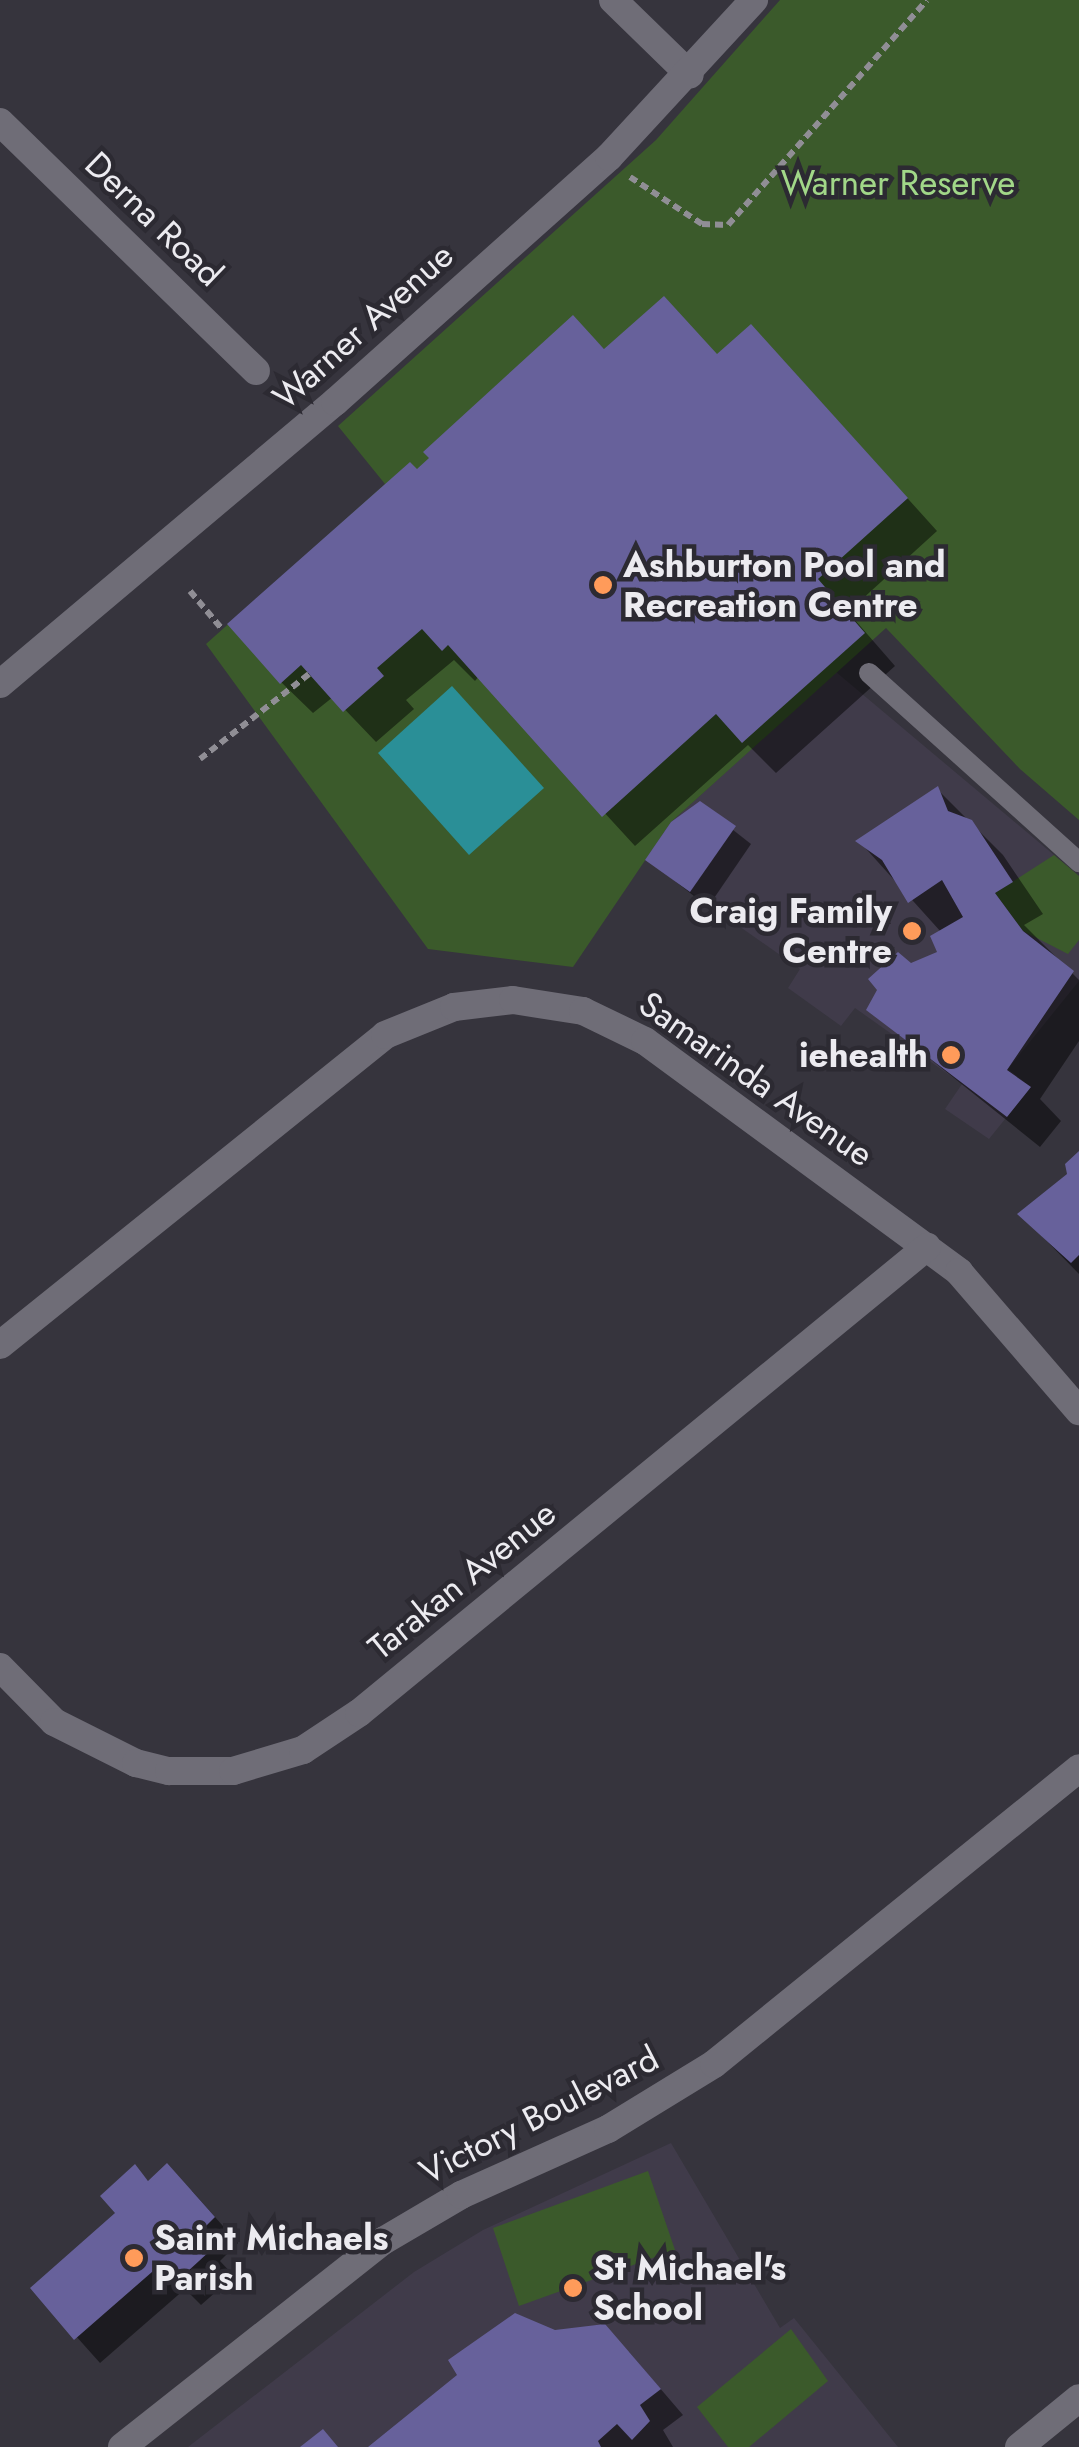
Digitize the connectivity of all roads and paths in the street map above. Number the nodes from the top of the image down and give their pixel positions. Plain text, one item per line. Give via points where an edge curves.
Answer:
1 (613, 0) edge
2 (754, 0) edge
3 (927, 0) edge
4 (690, 75) junction
5 (0, 122) edge
6 (609, 157) junction
7 (256, 371) dead end
8 (190, 591) dead end
9 (222, 629) dead end
10 (869, 673) dead end
11 (309, 674) dead end
12 (0, 684) edge
13 (200, 759) dead end
14 (1079, 862) edge
15 (927, 1247) junction
16 (0, 1346) edge
17 (1079, 1411) edge
18 (0, 1668) edge
19 (1079, 1768) edge
20 (1079, 2398) edge
21 (122, 2447) edge
22 (1020, 2447) edge

1 - 4 street
2 - 4 street, Warner Avenue
3 - 6 path via 728,226 702,224 667,206
4 - 6 street, Warner Avenue
5 - 7 street, Derna Road
6 - 12 street, Warner Avenue via 307,426
8 - 9 path
10 - 14 lane
11 - 13 path
15 - 16 street, Samarinda Avenue via 645,1041 582,1011 490,1001 422,1017 384,1035
15 - 17 street, Samarinda Avenue via 975,1288
15 - 18 street, Tarakan Avenue via 358,1714 303,1750 233,1771 170,1771 136,1763 54,1722
19 - 21 street, Victory Boulevard via 714,2064 608,2128 462,2195 383,2240
20 - 22 street

